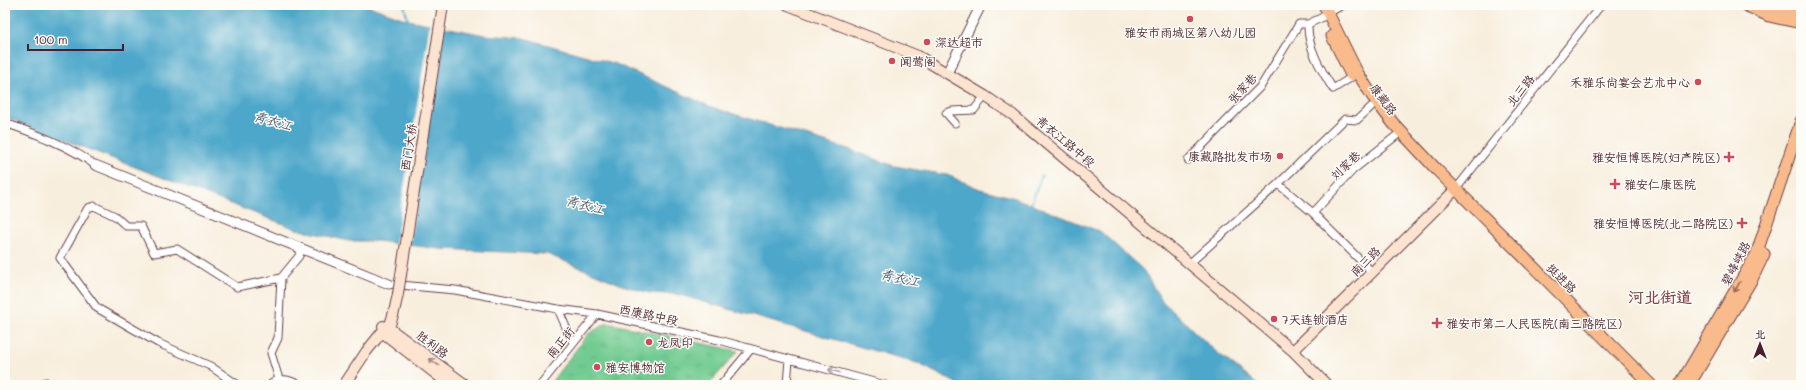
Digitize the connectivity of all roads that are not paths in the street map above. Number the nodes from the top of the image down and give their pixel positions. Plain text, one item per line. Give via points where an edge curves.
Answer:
1 (437, 5) edge
2 (443, 5) edge
3 (788, 5) edge
4 (981, 5) edge
5 (1317, 5) edge
6 (1343, 5) edge
7 (1601, 5) edge
8 (1745, 5) edge
9 (1763, 5) edge
10 (1325, 12) edge
11 (1796, 12) edge
12 (1308, 24) junction
13 (947, 73) junction
14 (1352, 77) junction
15 (986, 96) junction
16 (1371, 107) junction
17 (1801, 121) edge
18 (5, 123) edge
19 (955, 123) dead end
20 (1396, 136) junction
21 (1801, 142) edge
22 (1188, 160) dead end
23 (95, 165) joint
24 (1278, 184) junction
25 (1454, 191) junction
26 (1313, 213) junction
27 (302, 248) junction
28 (1190, 263) junction
29 (1372, 272) junction
30 (281, 278) junction
31 (395, 289) junction
32 (558, 309) junction
33 (597, 314) junction
34 (385, 329) junction
35 (573, 343) junction
36 (751, 349) junction
37 (1293, 351) junction
38 (789, 359) junction
39 (279, 379) junction
40 (238, 385) edge
41 (270, 385) edge
42 (300, 385) edge
43 (344, 385) edge
44 (450, 385) edge
45 (466, 385) edge
46 (540, 385) edge
47 (721, 385) edge
48 (787, 385) edge
49 (885, 385) edge
50 (1327, 385) edge
51 (1642, 385) edge
52 (1651, 385) edge
53 (1680, 385) edge
54 (1689, 385) edge

1 - 31 main road, 西门大桥
2 - 31 main road, 西门大桥, bridge
3 - 13 main road, 青衣江路中段 via 906,51
4 - 13 street
5 - 10 main road, 康藏路
6 - 10 street, 张家巷
7 - 25 street, 北三路
8 - 11 main road via 1769,16
9 - 11 highway
10 - 12 street, 张家巷
10 - 14 main road, 康藏路
10 - 25 main road, 康藏路 via 1373,97 1392,123
12 - 14 street via 1307,33 1312,49 1333,90
12 - 22 street, 张家巷 via 1299,24 1295,28 1261,86
13 - 15 main road, 青衣江路中段
14 - 16 main road, 康藏路
15 - 19 street via 974,110 952,110 946,113
15 - 28 main road, 青衣江路中段 via 1019,119
16 - 20 main road, 康藏路
16 - 24 street via 1357,120 1345,119
17 -> 53 main road, 碧峰峡路 via 1756,255
18 - 23 street via 57,142
20 - 25 main road, 康藏路
20 - 26 street, 刘家巷 via 1352,170
21 - 54 main road, 碧峰峡路 via 1763,257
23 - 27 street
24 - 26 street
24 - 28 street
25 - 29 main road, 南三路
25 - 51 main road, 挺进路
25 - 52 main road, 挺进路
26 - 29 street
27 - 30 street via 299,256
27 - 31 street
28 - 37 main road, 青衣江路中段
29 - 37 main road, 南三路
30 - 39 street via 278,338 271,353
30 - 40 street via 237,287 177,249 154,253 141,226 126,226 115,216 94,206 88,208 60,258 97,308 158,343 210,366
31 - 32 street, 西康路中段 via 455,290
31 - 34 main road via 394,312
32 - 33 street, 西康路中段
32 - 35 street
33 - 35 street, 南正街
33 - 36 street, 西康路中段
34 - 43 main road
34 - 44 main road, 胜利路
45 -> 34 main road, 胜利路
35 - 46 street, 南正街
36 - 38 street, 西康路中段
36 - 47 street
37 - 50 main road, 青衣江路中段
38 - 48 street
49 -> 38 street, 西康路中段
39 - 41 street
39 - 42 street

